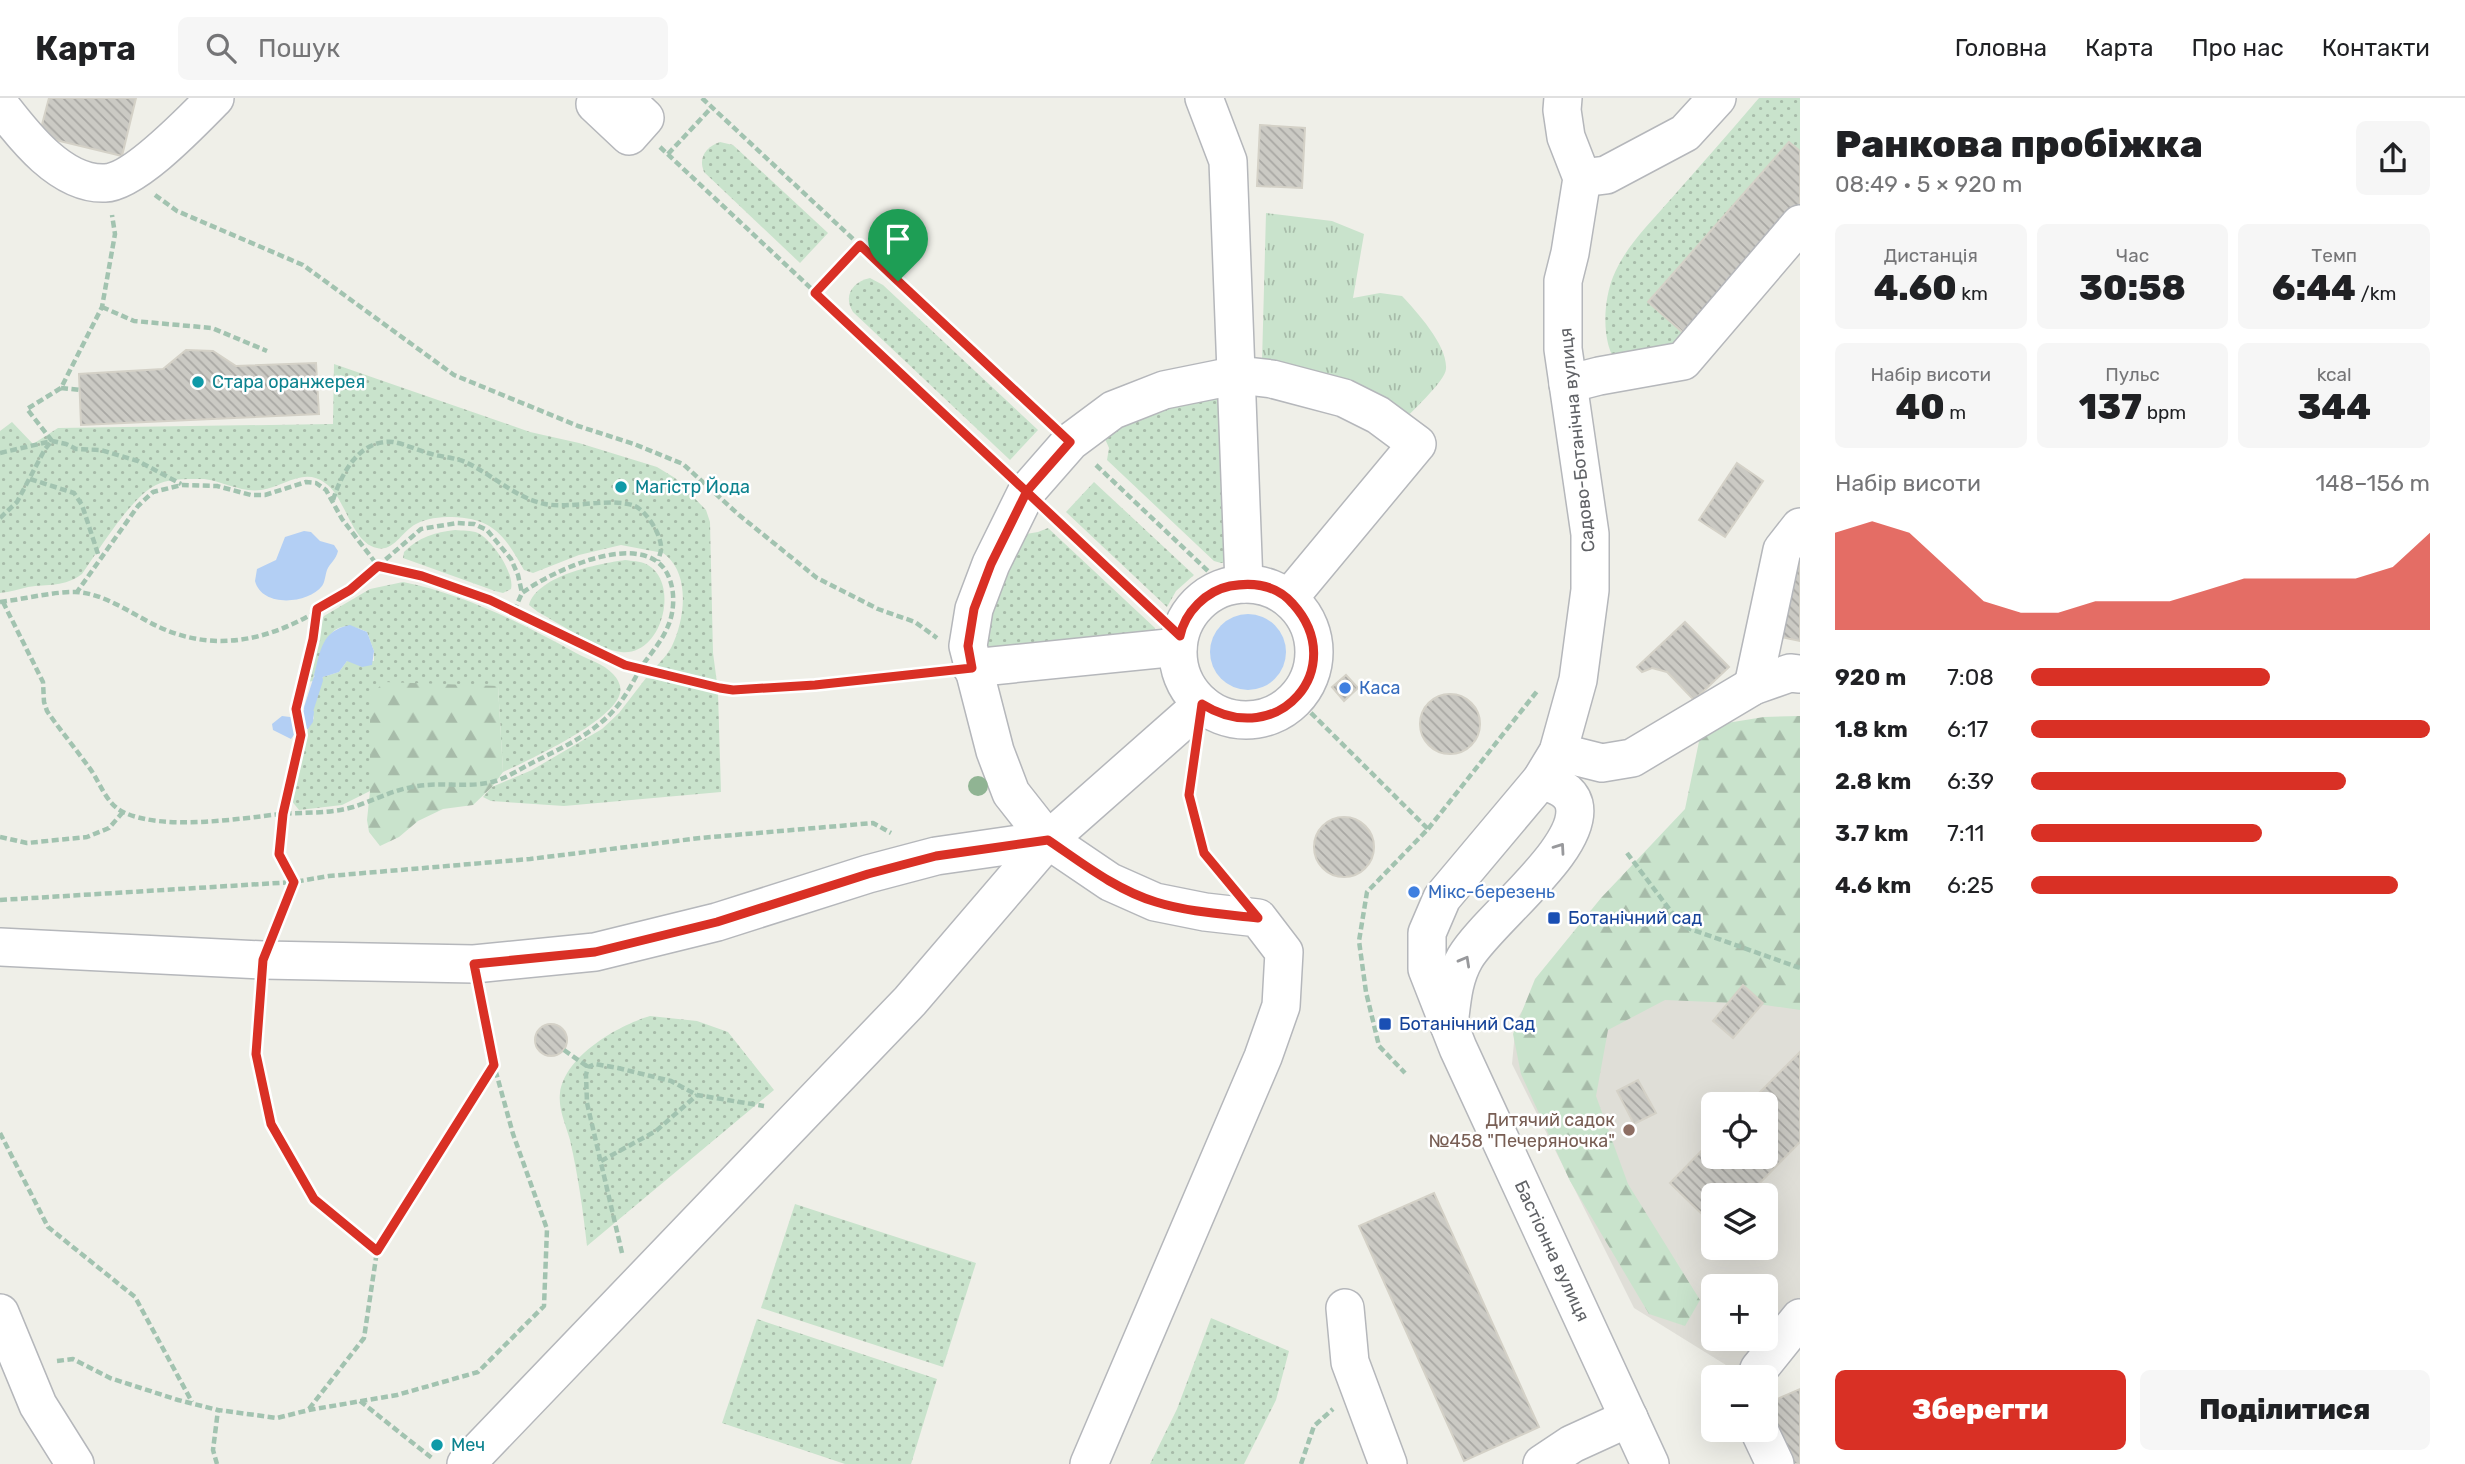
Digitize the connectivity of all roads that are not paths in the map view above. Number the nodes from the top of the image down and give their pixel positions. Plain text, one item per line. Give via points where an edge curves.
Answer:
1 (215, 98) edge
2 (601, 98) edge
3 (624, 98) edge
4 (1205, 98) edge
5 (1563, 98) edge
6 (1717, 98) edge
7 (0, 105) edge
8 (1582, 178) junction
9 (1800, 224) edge
10 (1238, 375) junction
11 (1568, 384) junction
12 (1800, 527) edge
13 (1235, 585) junction
14 (1289, 598) junction
15 (1179, 641) junction
16 (972, 668) junction
17 (1800, 674) edge
18 (1754, 686) junction
19 (1202, 704) junction
20 (1549, 766) junction
21 (1048, 840) junction
22 (0, 947) edge
23 (1443, 1012) junction
24 (1345, 1308) dead end
25 (0, 1313) edge
26 (1799, 1321) edge
27 (1762, 1365) edge
28 (1629, 1418) junction
29 (1765, 1442) edge
30 (75, 1464) edge
31 (466, 1464) edge
32 (1089, 1464) edge
33 (1388, 1464) edge
34 (1542, 1464) edge
35 (1650, 1464) edge
36 (1775, 1464) edge

1 - 7 street via 159,151 116,179 85,179 65,171 38,150
2 - 3 street via 595,104 629,136 645,118
4 - 10 street via 1228,161
5 - 8 street via 1566,137
6 - 8 street via 1685,133 1606,175
8 - 11 street, Садово-Ботанічна вулиця via 1563,281
9 - 11 street via 1683,361
10 - 13 street
10 - 14 street via 1344,398 1378,415 1417,444
10 - 16 street via 1164,390 1113,410 1070,442 1027,491 991,564 974,609 968,646
11 - 20 street, Садово-Ботанічна вулиця via 1590,534 1590,590 1578,680
12 - 18 street via 1783,550
13 - 14 street via 1268,587
13 - 15 street via 1209,594 1197,604
14 - 19 street via 1304,615 1314,658 1308,680 1296,698 1283,709 1253,719 1235,719
15 - 16 street
15 - 19 street via 1179,666
16 - 21 street via 1011,793
17 - 18 street
18 - 20 street via 1632,758
19 - 21 street
20 - 23 street, Садово-Ботанічна вулиця via 1442,898 1427,933 1427,969
23 -> 20 street via 1466,957 1561,849 1574,826 1574,803
21 - 22 street via 936,856 717,922 595,952 474,964 263,960
21 - 31 street via 910,1001
21 - 32 street via 1110,882 1155,902 1258,918 1284,951 1281,1006 1263,1057
23 - 28 street, Бастіонна вулиця
24 - 33 street via 1350,1362
25 - 30 street via 38,1405
26 - 27 street
28 - 34 street via 1572,1444
28 - 35 street, Бастіонна вулиця
29 - 36 street

